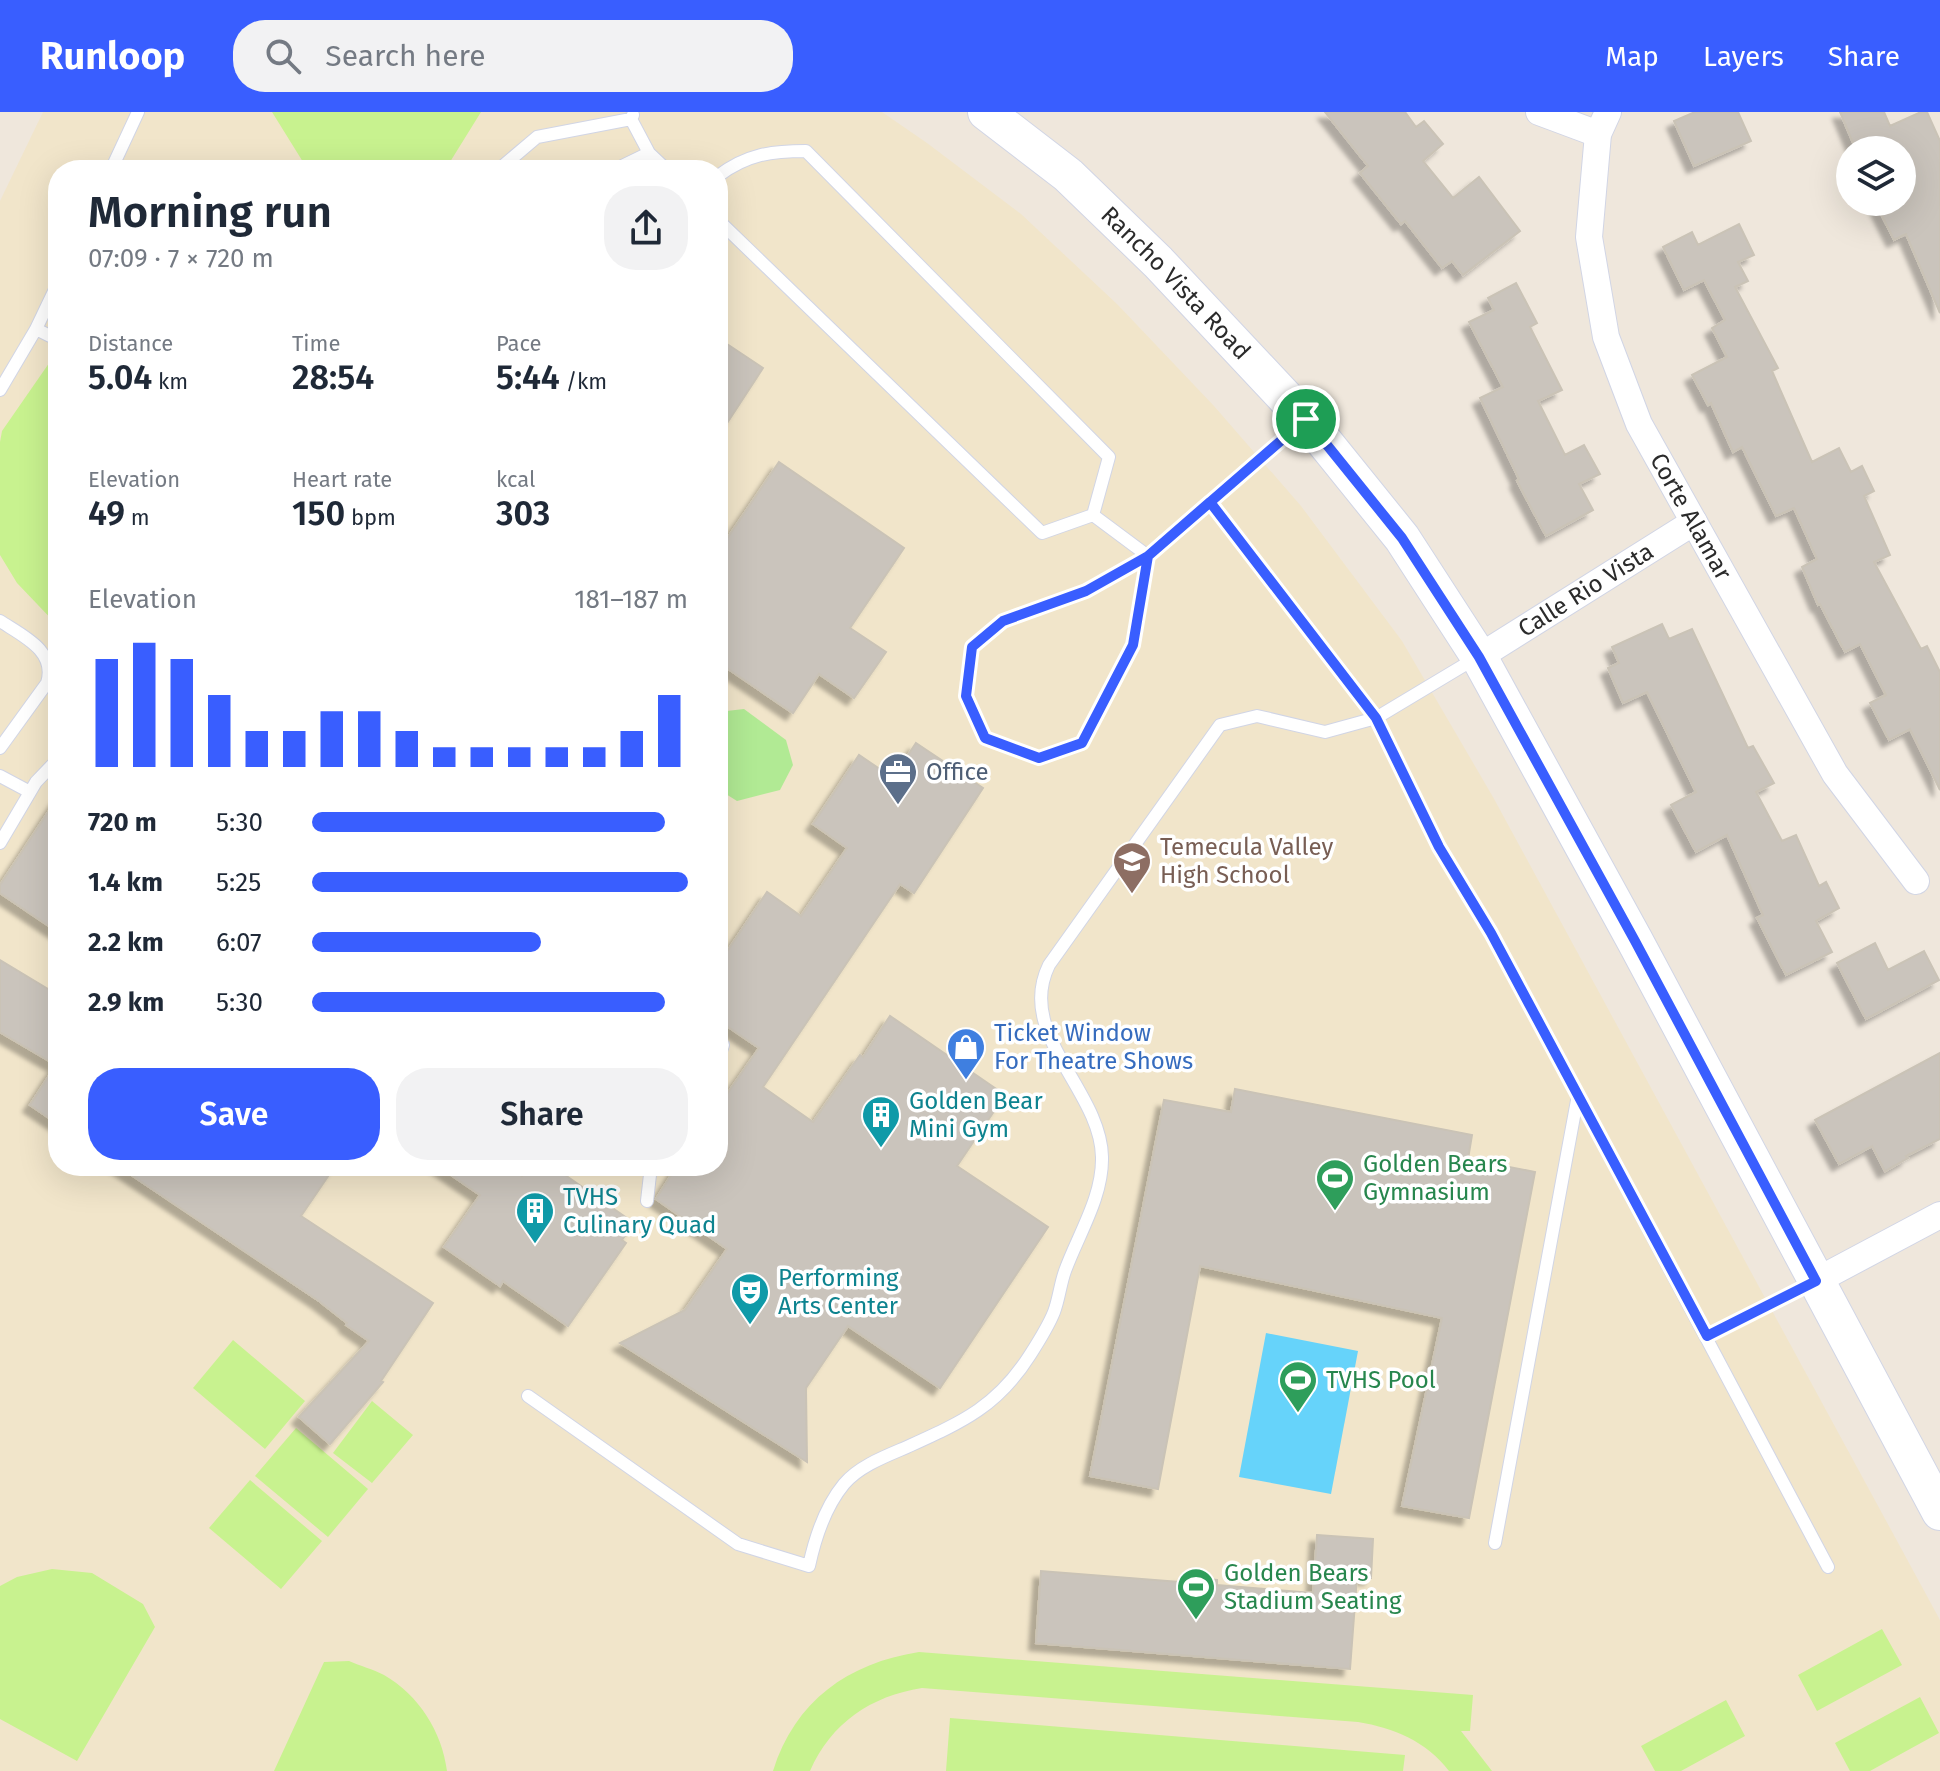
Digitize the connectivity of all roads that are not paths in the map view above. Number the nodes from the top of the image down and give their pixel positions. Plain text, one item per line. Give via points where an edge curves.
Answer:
1 (138, 112) edge
2 (986, 112) edge
3 (1539, 112) edge
4 (632, 116) edge
5 (1603, 123) edge
6 (649, 153) junction
7 (116, 160) edge
8 (510, 160) edge
9 (635, 160) edge
10 (656, 160) edge
11 (728, 168) edge
12 (728, 230) edge
13 (48, 304) edge
14 (36, 329) junction
15 (48, 335) edge
16 (0, 390) edge
17 (1306, 419) junction
18 (1210, 502) junction
19 (1093, 515) junction
20 (1694, 522) junction
21 (1148, 556) junction
22 (0, 621) edge
23 (1479, 657) junction
24 (48, 663) edge
25 (48, 680) edge
26 (1376, 718) junction
27 (0, 748) edge
28 (48, 769) edge
29 (0, 776) edge
30 (30, 792) junction
31 (0, 843) edge
32 (1916, 881) dead end
33 (1578, 1095) junction
34 (650, 1176) edge
35 (647, 1201) dead end
36 (1940, 1215) edge
37 (1816, 1281) junction
38 (1707, 1336) junction
39 (528, 1396) dead end
40 (1940, 1512) edge
41 (1495, 1543) dead end
42 (1828, 1567) dead end

1 - 7 lane
2 - 17 main road, Rancho Vista Road via 1068,175
3 - 5 street
4 - 6 lane
4 - 8 lane via 537,137
5 - 20 street, Corte Alamar via 1589,237 1606,337 1639,424
6 - 9 lane
6 - 10 lane
11 - 19 lane via 771,151 806,151 1109,457
12 - 19 lane via 1042,533
13 - 14 lane
14 - 15 lane
14 - 16 lane
17 - 18 lane
17 - 23 main road, Rancho Vista Road via 1402,538
18 - 21 lane
18 - 26 lane
19 - 21 lane
20 - 23 street, Calle Rio Vista
20 - 32 street, Corte Alamar via 1835,774
21 - 21 lane via 1086,591 1003,621 972,647 966,696 985,738 1039,758 1082,743 1133,645
22 - 24 lane via 36,645
23 - 26 lane
23 - 37 main road, Rancho Vista Road
25 - 27 lane
26 - 33 lane via 1439,847
26 - 39 lane via 1325,732 1257,716 1220,725 1049,965 1040,993 1047,1026 1093,1118 1102,1156 1092,1204 1054,1313 1003,1392 974,1414 868,1465 845,1482 815,1539 809,1566 738,1544
28 - 30 lane
29 - 30 lane
30 - 31 lane
33 - 38 lane
33 - 41 lane
34 - 35 lane
36 - 37 street
37 - 38 lane
37 - 40 main road, Rancho Vista Road
38 - 42 lane

